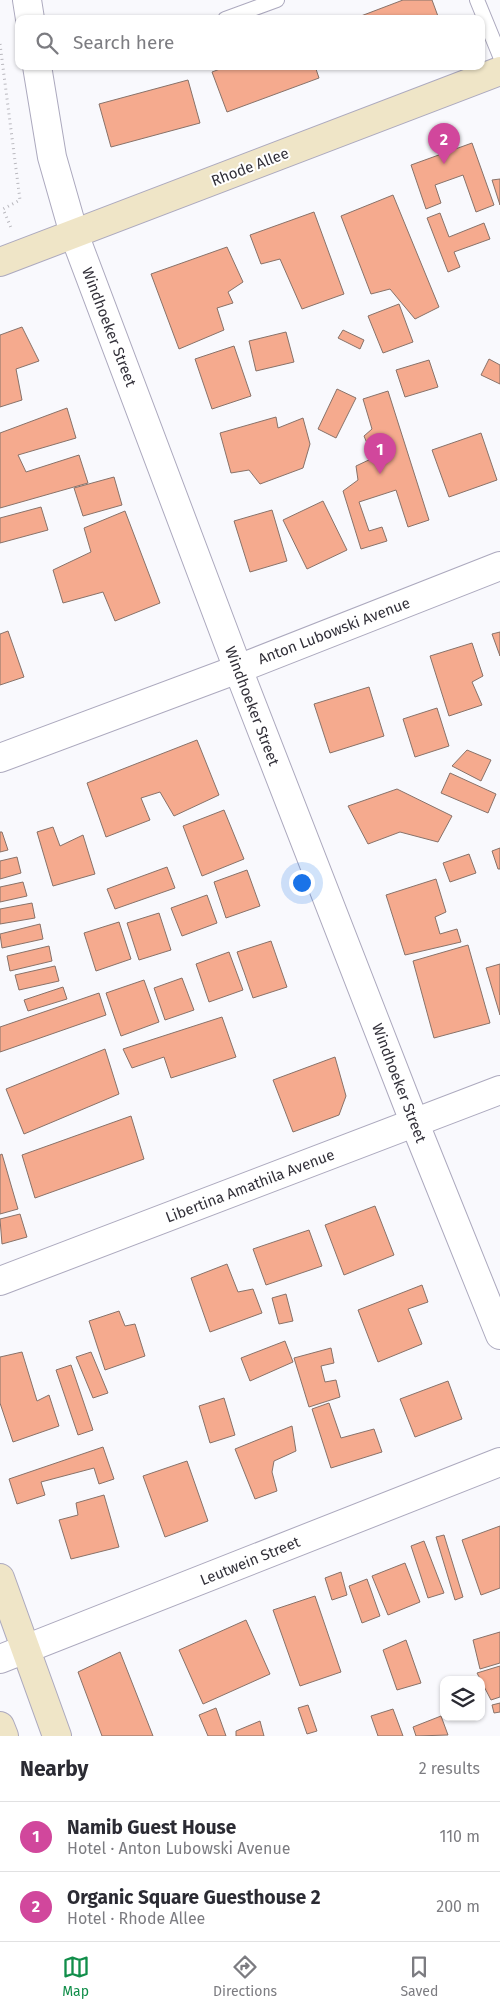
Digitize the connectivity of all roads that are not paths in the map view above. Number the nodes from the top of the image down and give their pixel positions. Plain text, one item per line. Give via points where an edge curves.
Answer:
1 (27, 0) edge
2 (276, 0) edge
3 (477, 0) edge
4 (29, 15) edge
5 (236, 15) edge
6 (483, 15) edge
7 (485, 19) edge
8 (500, 56) edge
9 (38, 70) edge
10 (500, 71) edge
11 (74, 234) junction
12 (11, 258) edge
13 (500, 566) edge
14 (238, 669) junction
15 (0, 758) edge
16 (500, 1090) edge
17 (415, 1124) junction
18 (0, 1281) edge
19 (500, 1335) edge
20 (500, 1462) edge
21 (0, 1578) edge
22 (27, 1649) junction
23 (0, 1659) edge
24 (0, 1726) edge
25 (4, 1736) edge
26 (57, 1736) edge

1 - 4 street
2 - 5 lane
3 - 6 lane
7 - 8 lane
9 - 11 street, Windhoeker Street via 52,157
10 - 11 main road, Rhode Allee
11 - 12 main road, Rhode Allee
11 - 14 street, Windhoeker Street
13 - 14 street, Anton Lubowski Avenue
14 - 15 street, Anton Lubowski Avenue
14 - 17 street, Windhoeker Street
16 - 17 street, Libertina Amathila Avenue
17 - 18 street, Libertina Amathila Avenue
17 - 19 street, Windhoeker Street
20 - 22 street, Leutwein Street
21 - 22 main road
22 - 23 street, Leutwein Street
22 - 26 main road
24 - 25 main road

